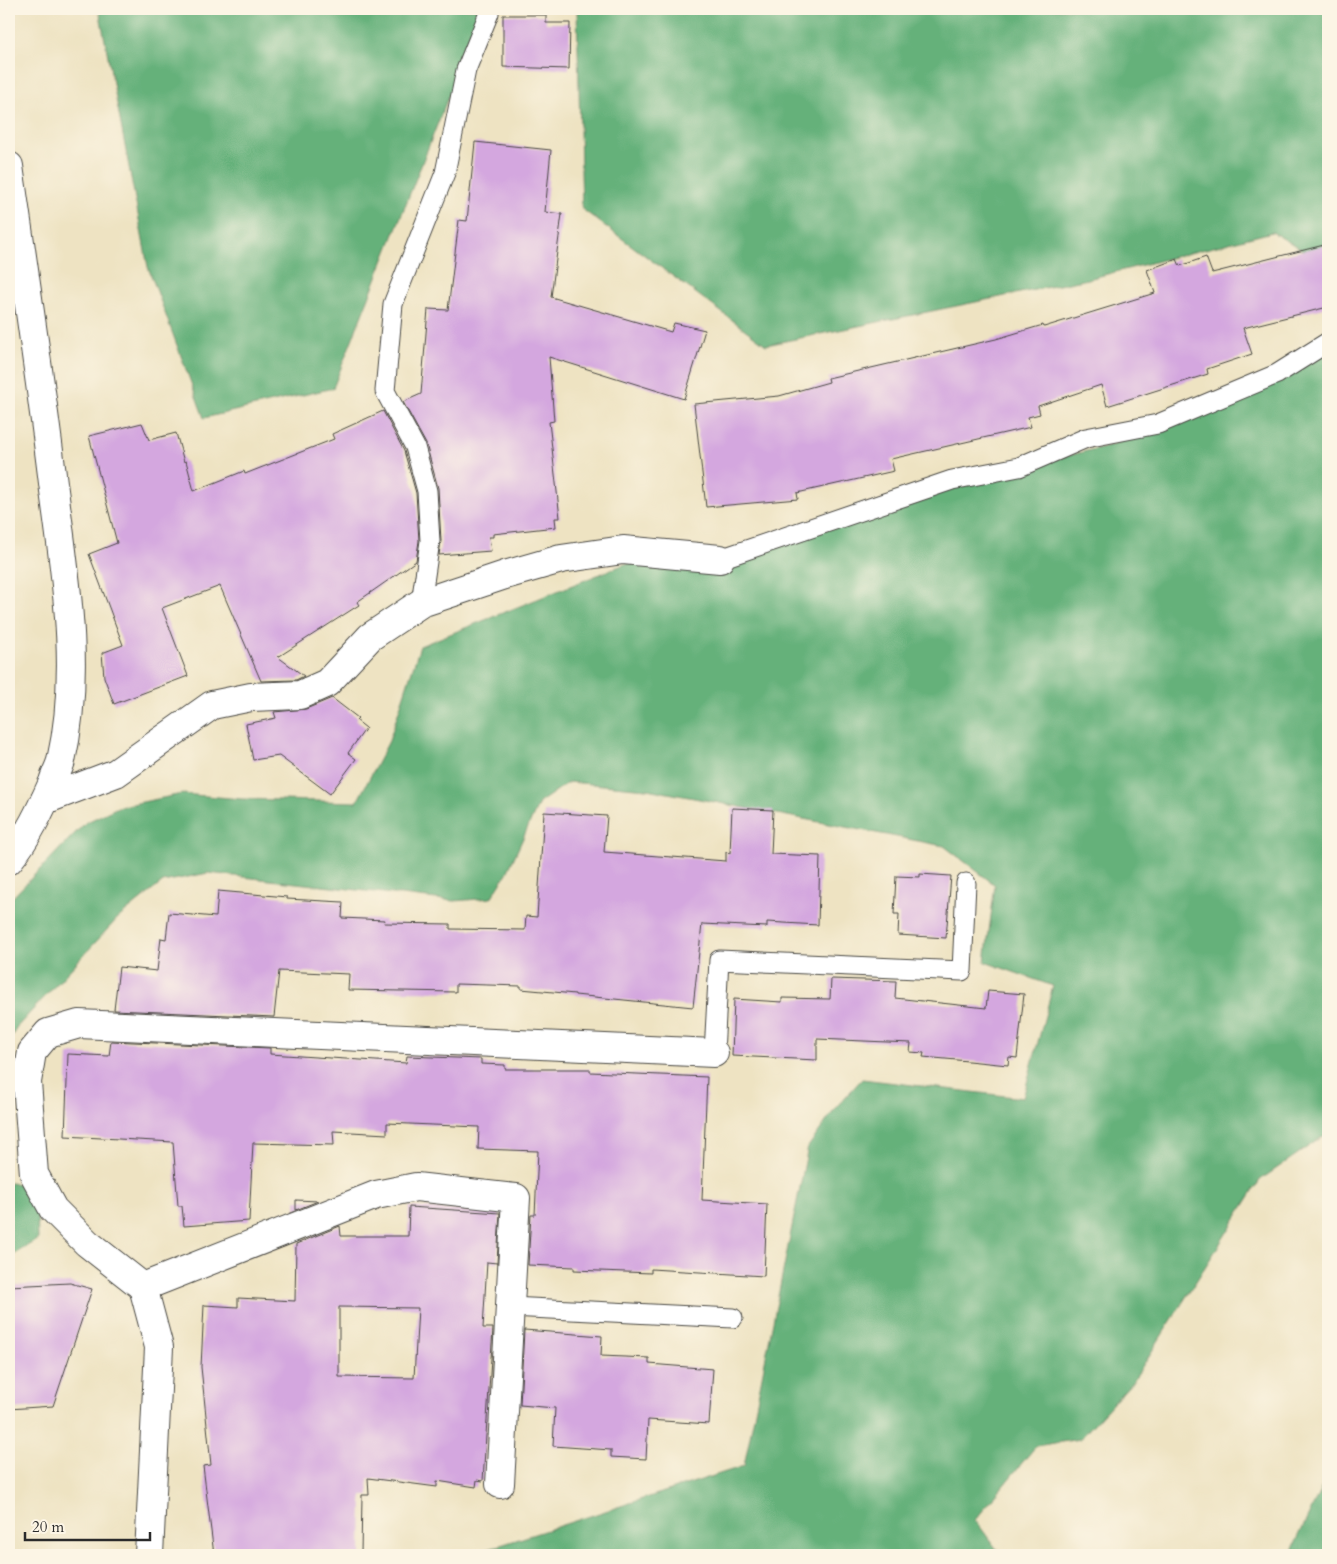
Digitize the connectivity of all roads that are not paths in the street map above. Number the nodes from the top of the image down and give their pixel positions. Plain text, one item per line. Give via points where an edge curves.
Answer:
1 (489, 13) dead end
2 (9, 166) edge
3 (1328, 342) edge
4 (720, 560) joint
5 (421, 603) junction
6 (45, 800) junction
7 (13, 845) edge
8 (966, 882) dead end
9 (714, 1053) joint
10 (143, 1287) junction
11 (510, 1307) junction
12 (733, 1318) dead end
13 (500, 1484) dead end
14 (149, 1555) edge

1 - 5 lane via 466,70 446,173 393,304 385,391 414,447 427,491 430,541
2 - 6 street via 68,602 71,668 68,717 61,762
3 - 4 lane via 1277,374 1158,424 1086,438 1019,467 952,480
4 - 5 street via 623,550 560,559
5 - 6 street via 370,637 327,683 300,695 251,697 212,706 116,773
6 - 7 street
8 - 9 lane via 962,971 719,960
9 - 10 street via 79,1024 48,1033 32,1052 27,1082 34,1174 53,1209 87,1243
10 - 11 street via 376,1195 416,1188 516,1198
10 - 14 street via 158,1347
11 - 12 lane
11 - 13 street

